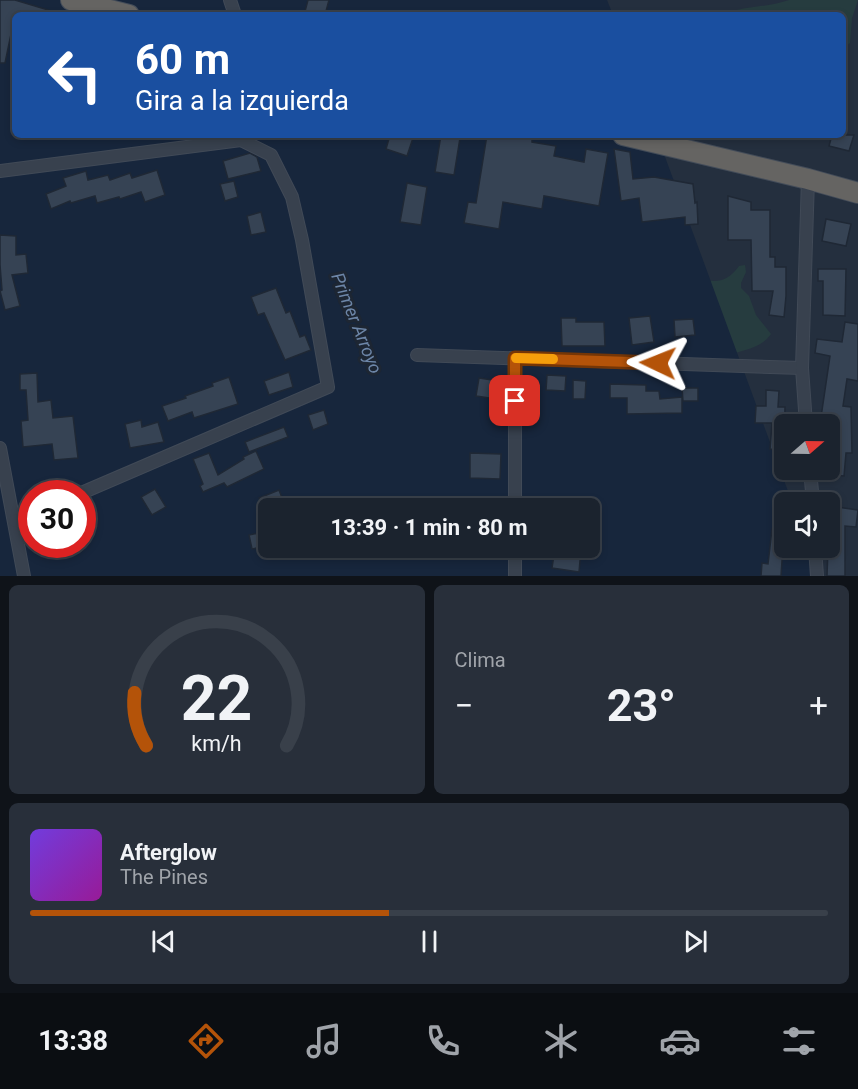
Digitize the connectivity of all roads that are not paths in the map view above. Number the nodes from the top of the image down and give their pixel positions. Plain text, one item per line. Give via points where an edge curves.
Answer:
1 (71, 0) edge
2 (117, 12) edge
3 (234, 138) edge
4 (243, 138) edge
5 (636, 138) edge
6 (0, 171) edge
7 (808, 178) junction
8 (858, 193) edge
9 (417, 355) dead end
10 (515, 358) junction
11 (801, 368) junction
12 (805, 414) edge
13 (0, 448) edge
14 (96, 487) edge
15 (515, 498) edge
16 (18, 520) edge
17 (15, 521) junction
18 (515, 558) edge
19 (816, 558) edge
20 (24, 576) edge
21 (515, 576) edge
22 (817, 576) edge

1 - 2 highway
3 - 6 street
4 - 14 street via 272,155 292,196 328,387
5 - 7 highway
7 - 8 highway
7 - 11 street
9 - 10 street
10 - 11 street
10 - 15 street
11 - 12 street
13 - 17 street
16 - 17 street
17 - 20 street
18 - 21 street
19 - 22 street

